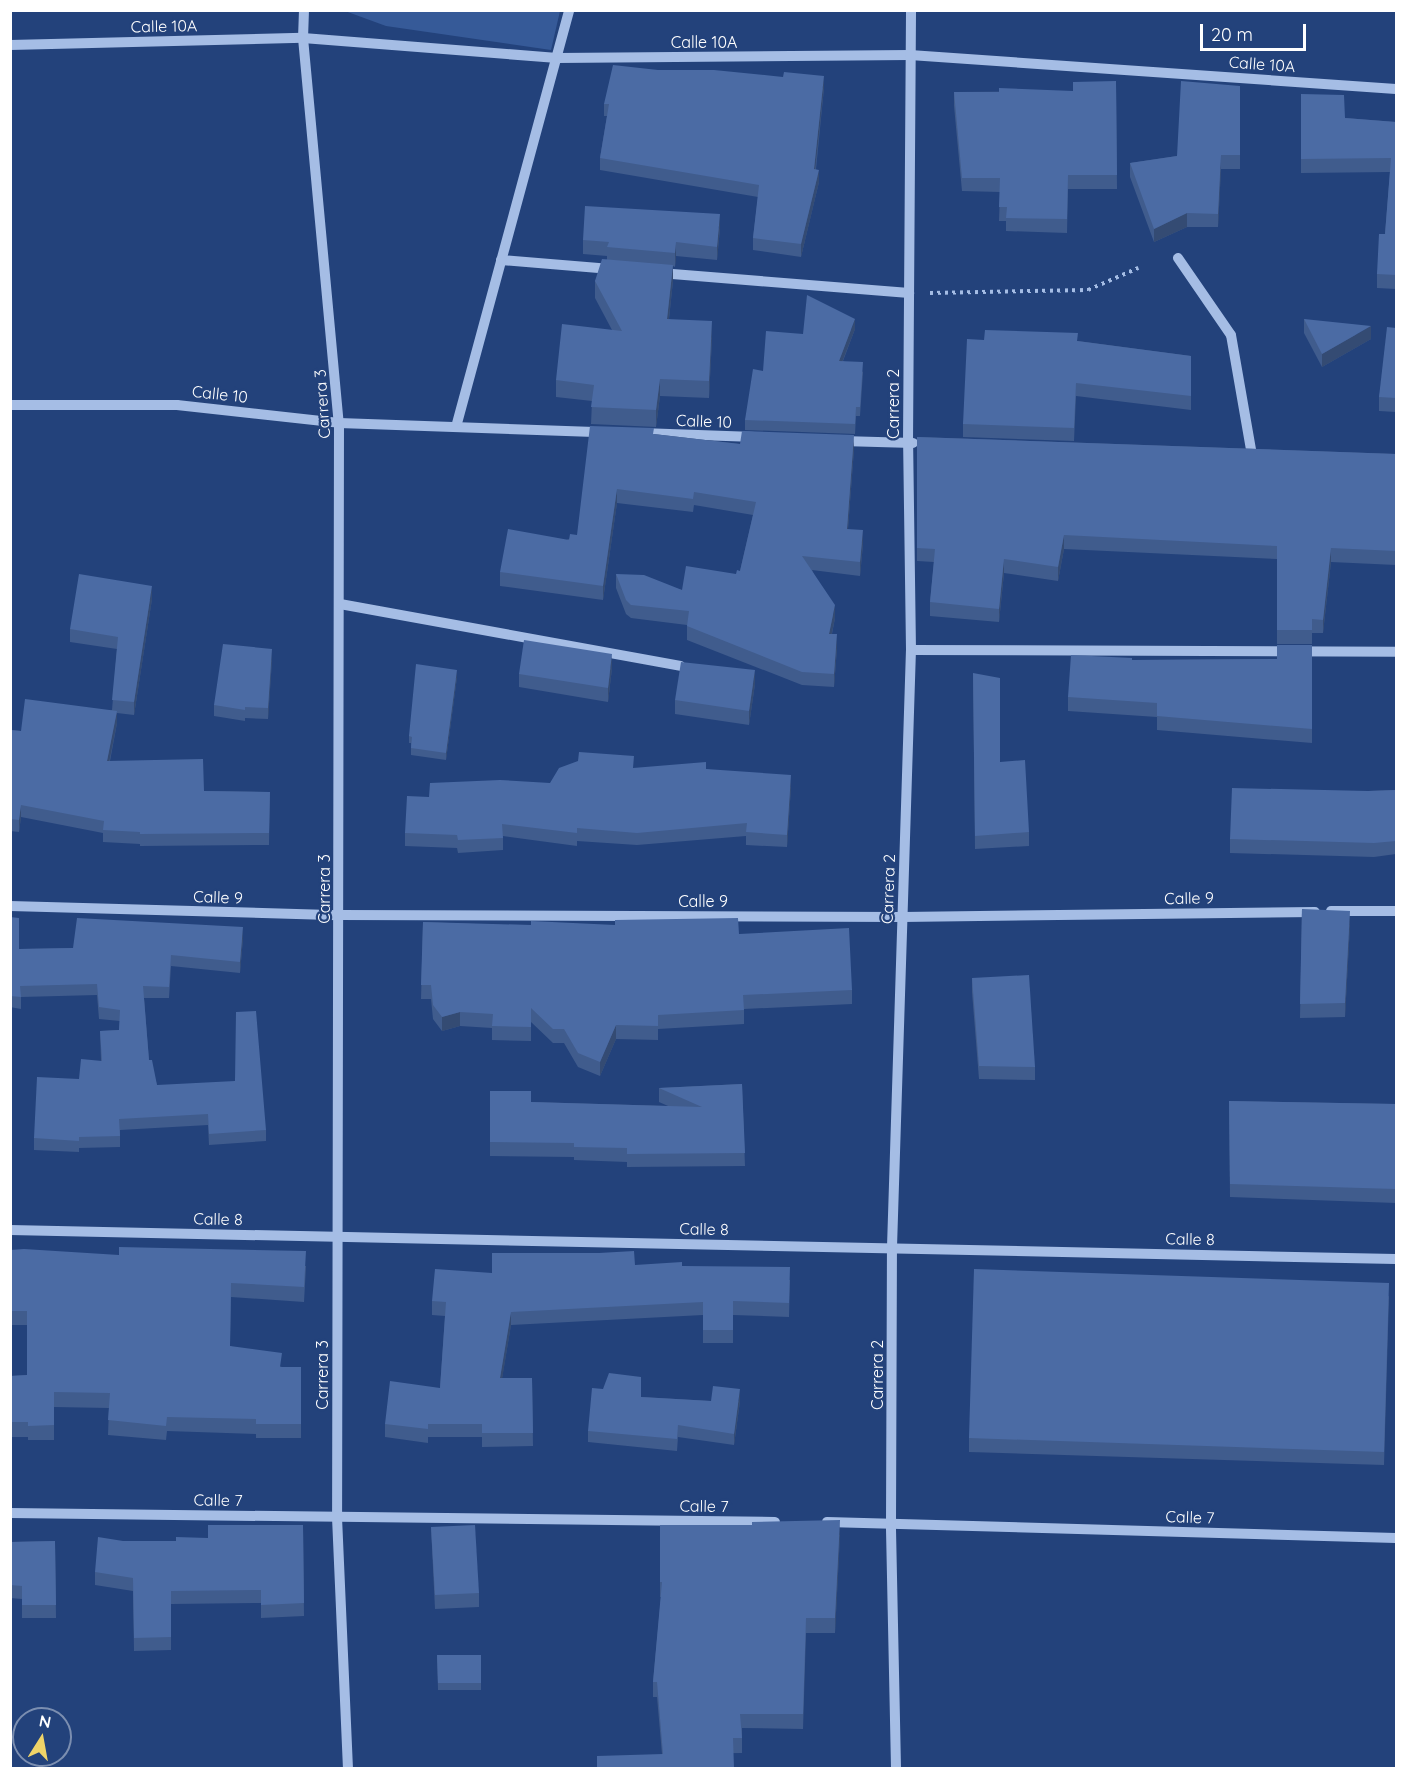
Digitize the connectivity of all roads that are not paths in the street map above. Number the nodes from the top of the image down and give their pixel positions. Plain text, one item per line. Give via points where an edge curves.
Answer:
1 (304, 10) edge
2 (569, 10) edge
3 (911, 10) edge
4 (303, 38) junction
5 (10, 45) edge
6 (910, 55) junction
7 (557, 58) junction
8 (1396, 88) edge
9 (1178, 258) dead end
10 (501, 260) junction
11 (618, 270) edge
12 (652, 272) edge
13 (909, 293) junction
14 (10, 405) edge
15 (339, 423) junction
16 (456, 427) junction
17 (610, 432) edge
18 (634, 433) edge
19 (765, 438) edge
20 (824, 440) edge
21 (908, 443) junction
22 (920, 443) edge
23 (1240, 454) edge
24 (340, 604) junction
25 (911, 650) junction
26 (1396, 652) edge
27 (680, 666) edge
28 (10, 906) edge
29 (1396, 910) edge
30 (339, 915) junction
31 (902, 917) junction
32 (10, 1230) edge
33 (336, 1236) junction
34 (892, 1248) junction
35 (1396, 1259) edge
36 (10, 1513) edge
37 (337, 1517) junction
38 (785, 1522) edge
39 (820, 1522) edge
40 (891, 1523) junction
41 (1396, 1538) edge
42 (348, 1768) edge
43 (896, 1768) edge

1 - 4 street, Carrera 3
2 - 7 street
3 - 6 street, Carrera 2
4 - 5 street, Calle 10A
4 - 7 street, Calle 10A
4 - 15 street, Carrera 3
6 - 7 street, Calle 10A
6 - 8 street, Calle 10A
6 - 13 street, Carrera 2
7 - 10 street
9 - 23 street via 1231,335 1258,455
10 - 11 street
10 - 16 street
12 - 13 street
13 - 21 street, Carrera 2
14 - 15 street, Calle 10 via 177,405
15 - 16 street, Calle 10
15 - 24 street, Carrera 3
16 - 17 street, Calle 10
18 - 19 street, Calle 10
20 - 21 street
21 - 22 street
21 - 25 street, Carrera 2
24 - 27 street
24 - 30 street, Carrera 3
25 - 26 street
25 - 31 street, Carrera 2
28 - 30 street, Calle 9
29 - 31 street, Calle 9
30 - 31 street, Calle 9
30 - 33 street, Carrera 3
31 - 34 street, Carrera 2
32 - 33 street, Calle 8
33 - 34 street, Calle 8
33 - 37 street, Carrera 3
34 - 35 street, Calle 8
34 - 40 street, Carrera 2
36 - 37 street, Calle 7
37 - 38 street, Calle 7
37 - 42 street, Carrera 3
39 - 40 street, Calle 7
40 - 41 street, Calle 7
40 - 43 street, Carrera 2

